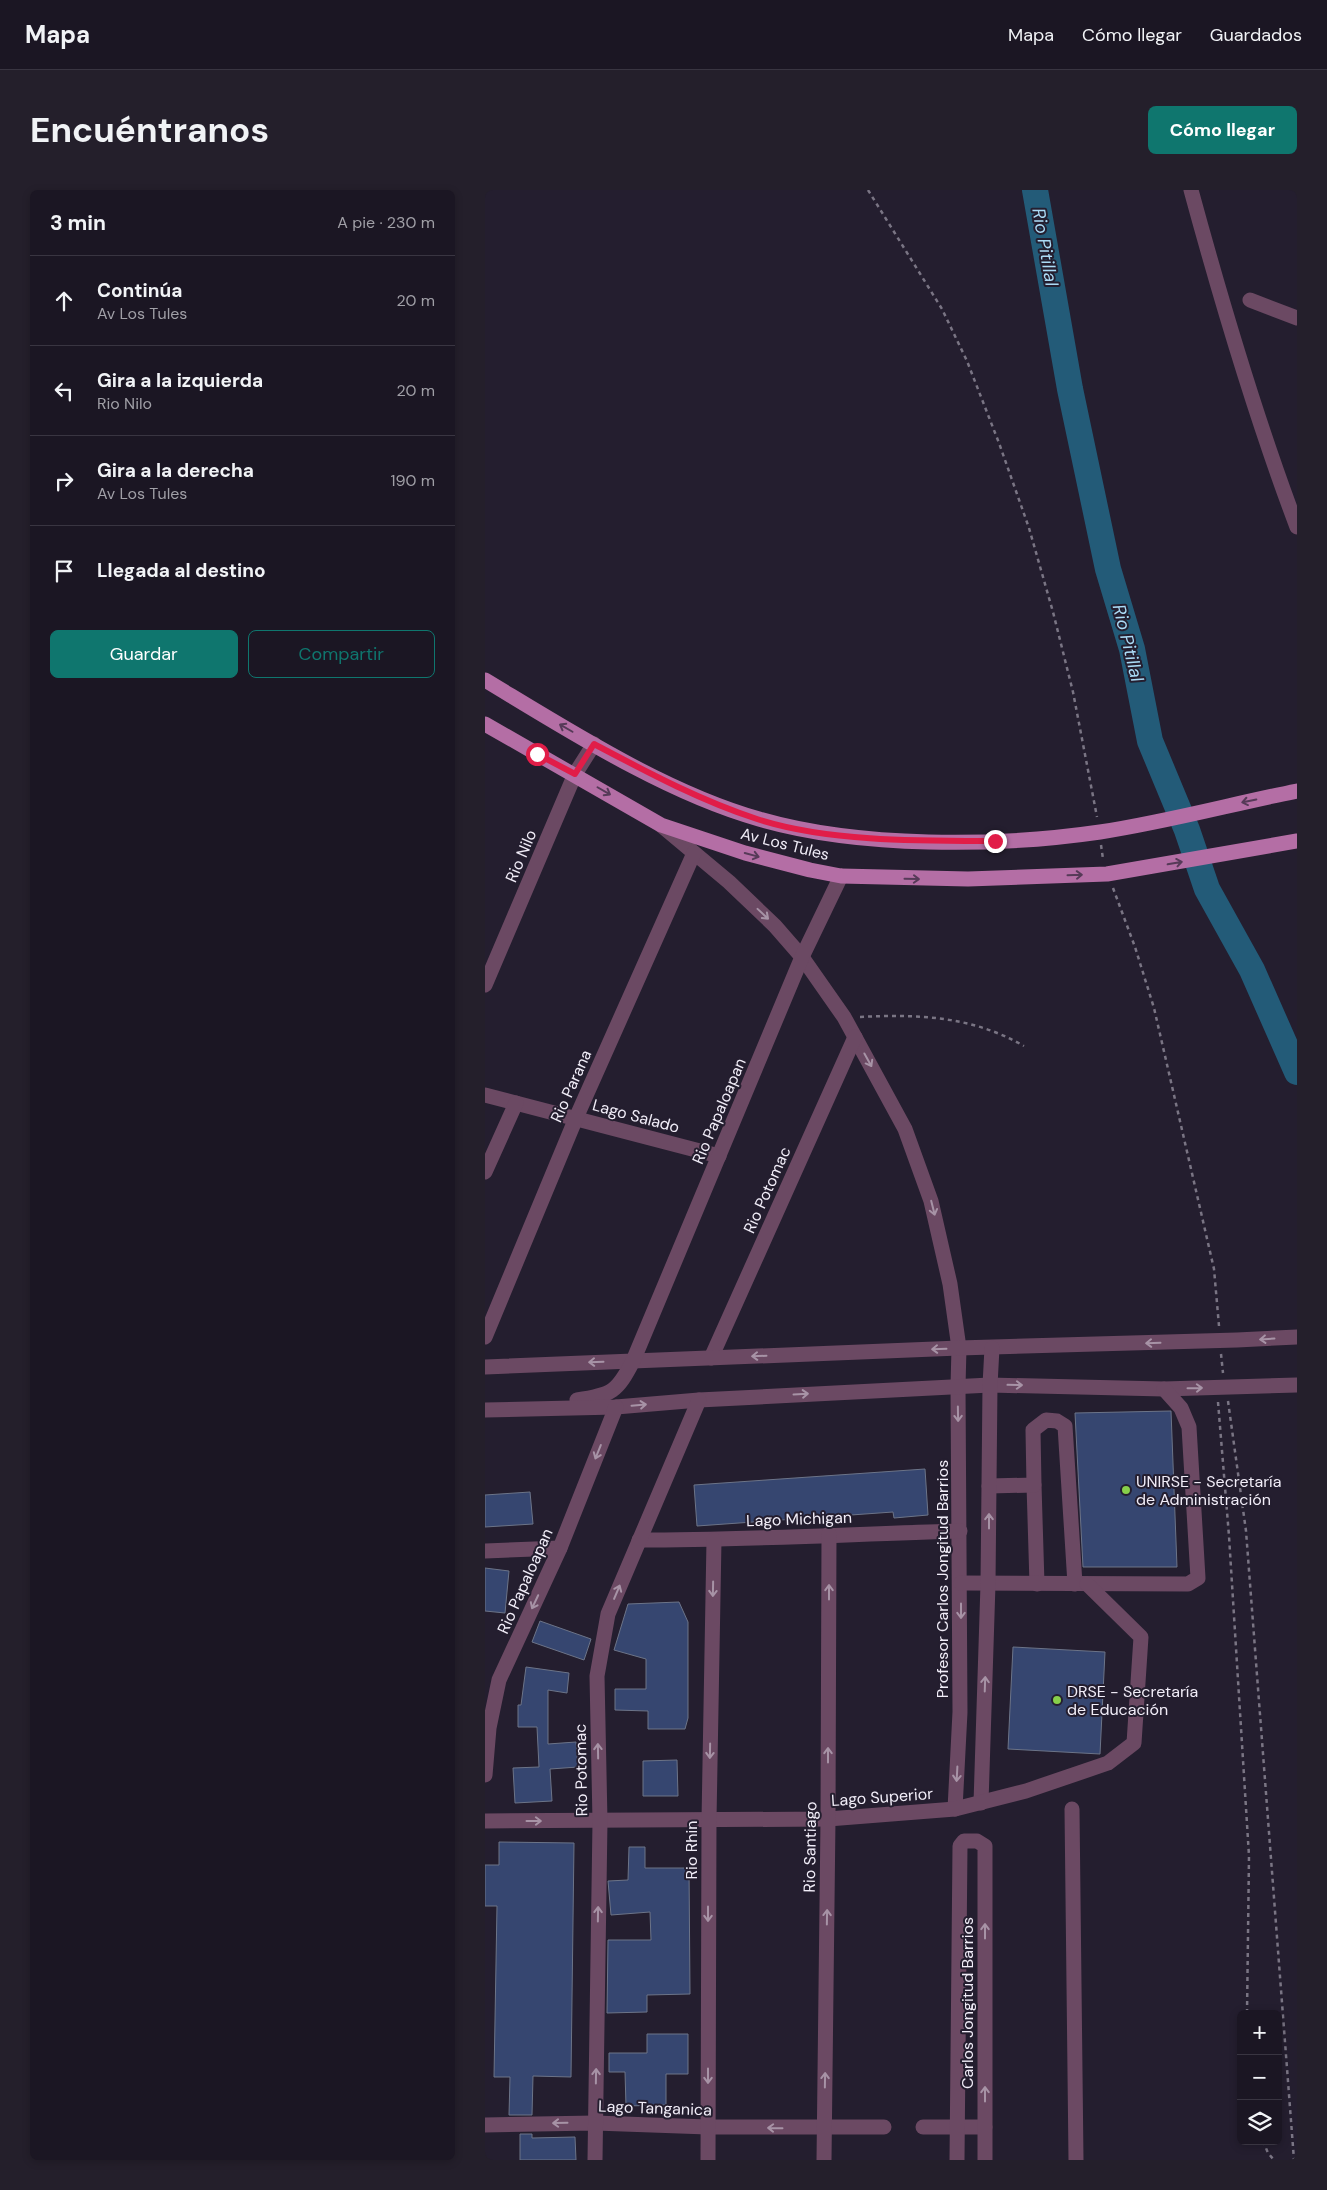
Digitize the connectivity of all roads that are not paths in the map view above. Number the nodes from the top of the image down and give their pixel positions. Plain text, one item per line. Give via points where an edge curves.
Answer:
1 (1191, 190) edge
2 (1251, 300) dead end
3 (1297, 318) edge
4 (1297, 527) edge
5 (485, 680) edge
6 (485, 724) edge
7 (594, 744) junction
8 (575, 774) junction
9 (1297, 791) edge
10 (661, 824) junction
11 (1297, 841) edge
12 (694, 853) junction
13 (841, 876) junction
14 (802, 957) junction
15 (485, 985) edge
16 (855, 1037) junction
17 (485, 1095) edge
18 (516, 1103) junction
19 (576, 1118) junction
20 (719, 1156) junction
21 (485, 1172) edge
22 (485, 1337) edge
23 (1297, 1337) edge
24 (959, 1348) junction
25 (992, 1348) junction
26 (711, 1358) junction
27 (633, 1361) junction
28 (485, 1367) edge
29 (990, 1385) junction
30 (1297, 1385) edge
31 (958, 1386) junction
32 (1164, 1389) junction
33 (699, 1400) junction
34 (616, 1407) junction
35 (514, 1409) junction
36 (485, 1410) edge
37 (1034, 1485) junction
38 (989, 1486) junction
39 (960, 1531) junction
40 (829, 1534) junction
41 (639, 1540) junction
42 (713, 1540) junction
43 (560, 1548) junction
44 (485, 1551) edge
45 (961, 1583) junction
46 (988, 1584) junction
47 (1037, 1584) junction
48 (1081, 1584) junction
49 (960, 1712) junction
50 (984, 1714) junction
51 (485, 1775) edge
52 (981, 1802) junction
53 (955, 1809) junction
54 (1072, 1809) dead end
55 (828, 1819) junction
56 (709, 1820) junction
57 (485, 1821) edge
58 (600, 1821) junction
59 (595, 2122) junction
60 (485, 2125) edge
61 (708, 2127) junction
62 (923, 2127) dead end
63 (957, 2127) junction
64 (985, 2127) junction
65 (824, 2128) junction
66 (884, 2128) dead end
67 (595, 2160) edge
68 (708, 2160) edge
69 (824, 2160) edge
70 (957, 2160) edge
71 (985, 2160) edge
72 (1076, 2160) edge

1 - 4 street via 1264,439
2 - 3 street
7 -> 5 main road, Av Los Tules
6 - 8 main road, Av Los Tules
7 - 8 street, Rio Nilo
9 -> 7 main road, Av Los Tules via 1099,832 995,841 926,841 805,830 758,819 663,781
8 -> 10 main road, Av Los Tules
8 - 15 street, Rio Nilo
10 - 12 street, Profesor Carlos Jongitud Barrios
10 -> 13 main road, Av Los Tules via 745,853
13 -> 11 main road, Av Los Tules via 967,879 1107,874
12 -> 14 street, Profesor Carlos Jongitud Barrios via 775,926
12 - 19 street, Rio Parana
13 - 14 street, Rio Papaloapan
14 - 16 street, Profesor Carlos Jongitud Barrios
14 - 20 street, Rio Papaloapan
16 -> 24 street, Profesor Carlos Jongitud Barrios via 905,1128 931,1201 951,1284
16 - 26 street, Rio Potomac
17 - 18 street, Lago Salado
18 - 19 street, Lago Salado
18 - 21 street
19 - 20 street, Lago Salado
19 - 22 street, Rio Parana
20 - 27 street, Rio Papaloapan
23 -> 25 street
24 - 25 street
24 -> 26 street
24 - 31 street, Profesor Carlos Jongitud Barrios
25 - 29 street
26 - 27 street
27 -> 28 street
27 - 35 street, Rio Papaloapan via 620,1386 607,1394
29 - 31 street
29 -> 32 street
29 - 38 street
32 -> 30 street
33 -> 31 street
31 -> 39 street, Profesor Carlos Jongitud Barrios
32 - 48 street via 1181,1408 1189,1427 1198,1578 1188,1584
34 -> 33 street
33 - 41 street, Rio Potomac
34 - 35 street
34 -> 43 street, Rio Papaloapan
35 - 36 street
37 - 38 street
37 - 47 street
37 - 48 street via 1033,1430 1046,1420 1057,1421 1065,1426
46 -> 38 street
39 - 40 street, Lago Michigan
39 - 45 street, Profesor Carlos Jongitud Barrios
40 - 42 street, Lago Michigan
55 -> 40 street, Rio Santiago
41 - 42 street, Lago Michigan
58 -> 41 street, Rio Potomac via 597,1676 608,1614
42 -> 56 street, Rio Rhin
43 - 44 street
43 -> 51 street, Rio Papaloapan via 499,1680 489,1728
45 - 46 street
45 -> 49 street, Profesor Carlos Jongitud Barrios
46 - 47 street
50 -> 46 street
47 - 48 street
48 - 52 street, Lago Superior via 1141,1637 1134,1743 1108,1763 1027,1791
49 - 50 street
49 -> 53 street, Profesor Carlos Jongitud Barrios
50 - 52 street
52 - 53 street, Lago Superior
53 - 55 street, Lago Superior
54 - 72 street
55 - 56 street, Lago Superior
65 -> 55 street, Rio Santiago
56 - 58 street, Lago Superior
56 -> 61 street, Rio Rhin
57 -> 58 street, Lago Superior
59 -> 58 street, Rio Potomac
59 -> 60 street, Lago Tanganica
59 - 61 street, Lago Tanganica
59 - 67 street, Rio Potomac
65 -> 61 street, Lago Tanganica
61 - 68 street, Rio Rhin
62 - 63 street
63 - 64 street
64 -> 63 street, Carlos Jongitud Barrios via 985,1846 977,1841 964,1840 960,1846
63 - 70 street, Carlos Jongitud Barrios
64 - 71 street, Carlos Jongitud Barrios
65 - 66 street, Lago Tanganica
65 - 69 street, Rio Santiago

